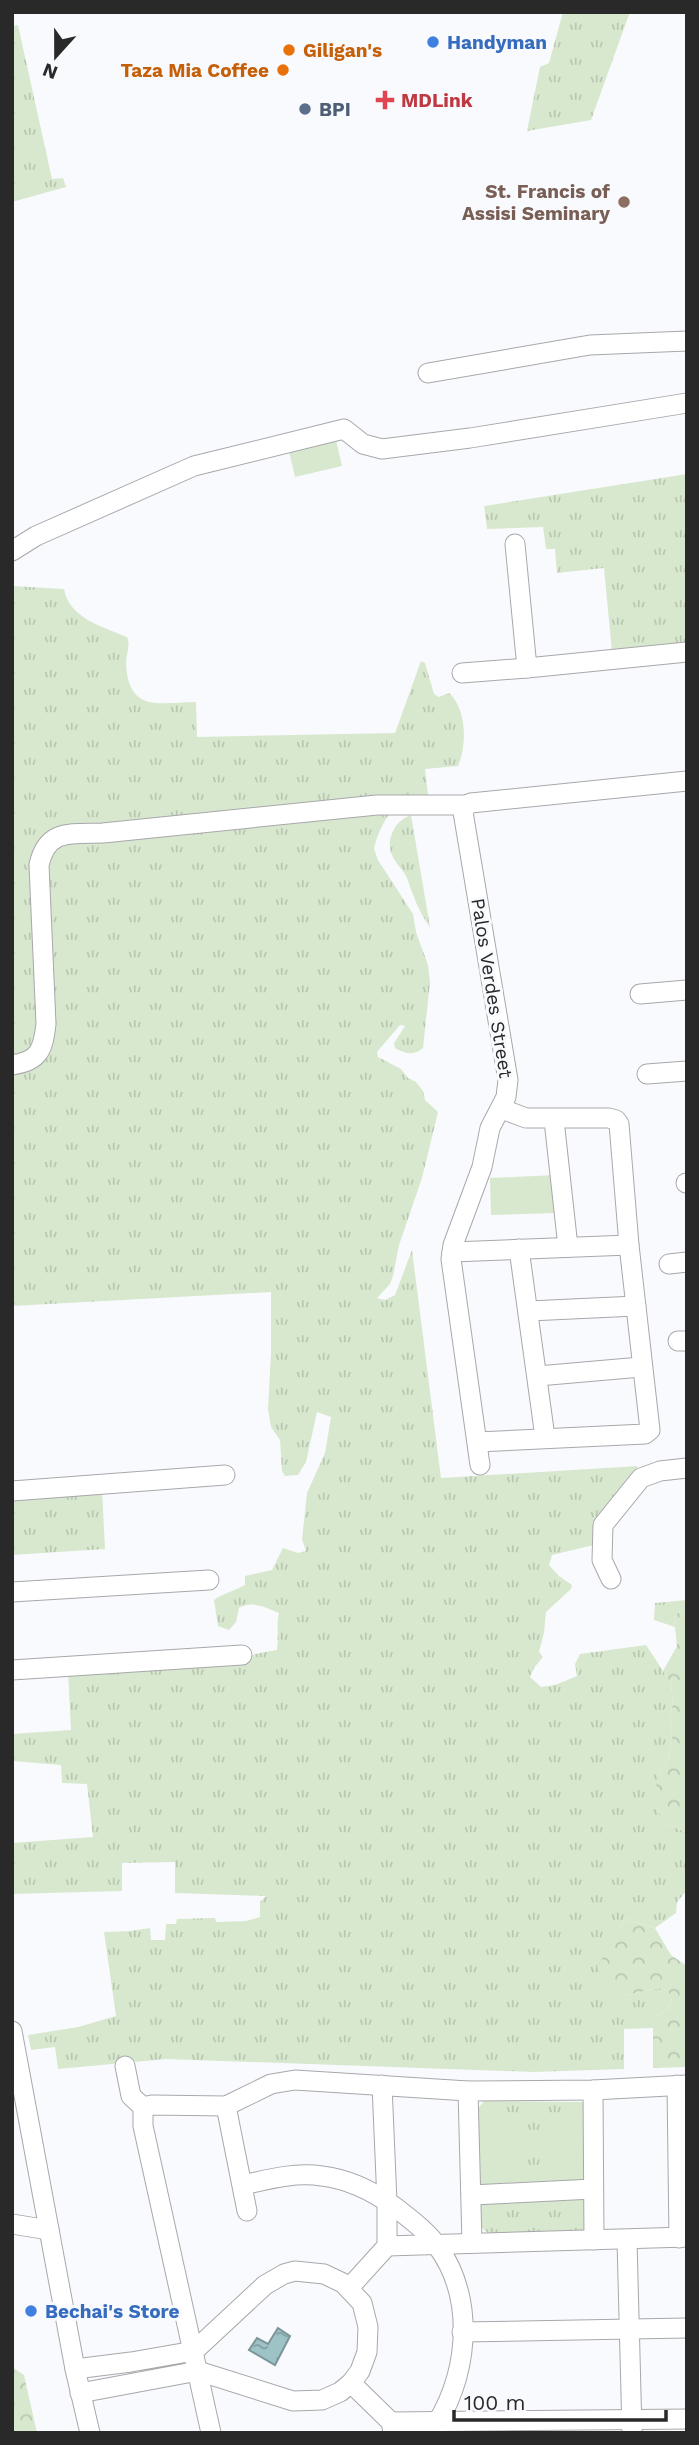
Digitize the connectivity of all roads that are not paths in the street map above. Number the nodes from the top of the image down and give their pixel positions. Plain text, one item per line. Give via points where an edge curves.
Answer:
1 (687, 341) edge
2 (428, 373) dead end
3 (687, 403) edge
4 (515, 544) dead end
5 (12, 551) edge
6 (687, 652) edge
7 (527, 668) junction
8 (462, 673) dead end
9 (687, 781) edge
10 (467, 805) junction
11 (687, 990) edge
12 (640, 994) dead end
13 (12, 1065) edge
14 (687, 1071) edge
15 (647, 1074) dead end
16 (502, 1109) junction
17 (554, 1120) junction
18 (629, 1245) junction
19 (568, 1247) junction
20 (519, 1249) junction
21 (452, 1252) junction
22 (636, 1306) junction
23 (529, 1311) junction
24 (641, 1367) junction
25 (538, 1376) junction
26 (545, 1437) junction
27 (477, 1442) junction
28 (481, 1465) dead end
29 (687, 1468) edge
30 (225, 1475) dead end
31 (12, 1491) edge
32 (611, 1579) dead end
33 (209, 1580) dead end
34 (12, 1591) edge
35 (242, 1654) dead end
36 (12, 1670) edge
37 (12, 2031) edge
38 (125, 2066) dead end
39 (382, 2085) junction
40 (682, 2085) edge
41 (593, 2090) junction
42 (468, 2091) junction
43 (226, 2106) junction
44 (143, 2107) junction
45 (243, 2185) junction
46 (593, 2189) junction
47 (471, 2195) junction
48 (387, 2202) junction
49 (247, 2211) dead end
50 (12, 2224) edge
51 (49, 2230) junction
52 (683, 2237) edge
53 (594, 2240) junction
54 (626, 2240) junction
55 (472, 2243) junction
56 (387, 2246) junction
57 (438, 2246) junction
58 (349, 2288) junction
59 (687, 2328) edge
60 (629, 2329) junction
61 (462, 2332) junction
62 (194, 2351) junction
63 (147, 2359) junction
64 (75, 2369) junction
65 (198, 2371) junction
66 (151, 2380) junction
67 (351, 2384) junction
68 (80, 2393) junction
69 (687, 2419) edge
70 (632, 2426) edge
71 (392, 2427) edge
72 (433, 2428) edge
73 (90, 2433) edge
74 (211, 2433) edge

1 - 2 street via 590,345
3 - 5 street via 382,449 363,444 344,429 194,466
4 - 7 street
6 - 7 street
7 - 8 street
9 - 10 street
10 - 13 street via 377,805 63,834 48,842 39,865 43,1046 33,1058
10 - 16 street, Palos Verdes Street via 463,816 507,1071 508,1091
11 - 12 street
14 - 15 street
16 - 17 street via 520,1117
16 - 21 street, Palos Verdes Street via 490,1128 482,1167
17 - 18 street via 609,1118 619,1124
17 - 19 street
18 - 19 street
18 - 22 street
19 - 20 street
20 - 21 street
20 - 23 street
21 - 27 street, Palos Verdes Street
22 - 23 street
22 - 24 street
23 - 25 street
24 - 25 street
24 - 26 street via 648,1433
25 - 26 street
26 - 27 street
27 - 28 street, Palos Verdes Street
29 - 32 street via 641,1478 604,1525 603,1560
30 - 31 street
33 - 34 street
35 - 36 street
37 - 51 street
38 - 44 street via 131,2096
39 - 42 street
39 - 43 street via 295,2080 271,2084
39 - 48 street
40 - 41 street
40 - 52 street
41 - 42 street
41 - 46 street
42 - 47 street
43 - 44 street
43 - 45 street
44 - 62 street via 143,2126
45 - 48 street via 278,2176 321,2176 362,2188
45 - 49 street
46 - 47 street
46 - 53 street
47 - 55 street
48 - 56 street
48 - 57 street
50 - 51 street
51 - 64 street
52 - 54 street
53 - 54 street
53 - 55 street
54 - 60 street
55 - 57 street
56 - 57 street
56 - 58 street
57 - 61 street via 457,2288
58 - 62 street via 315,2272 284,2274 265,2285
58 - 67 street via 362,2303 369,2339 365,2362
59 - 60 street
60 - 61 street
60 - 70 street
61 - 72 street via 458,2378
62 - 63 street
62 - 65 street
63 - 64 street
63 - 66 street
64 - 68 street
65 - 66 street
65 - 67 street via 303,2402 331,2397
65 - 74 street
66 - 68 street
67 - 71 street
68 - 73 street
69 - 70 street
70 - 72 street
71 - 72 street

